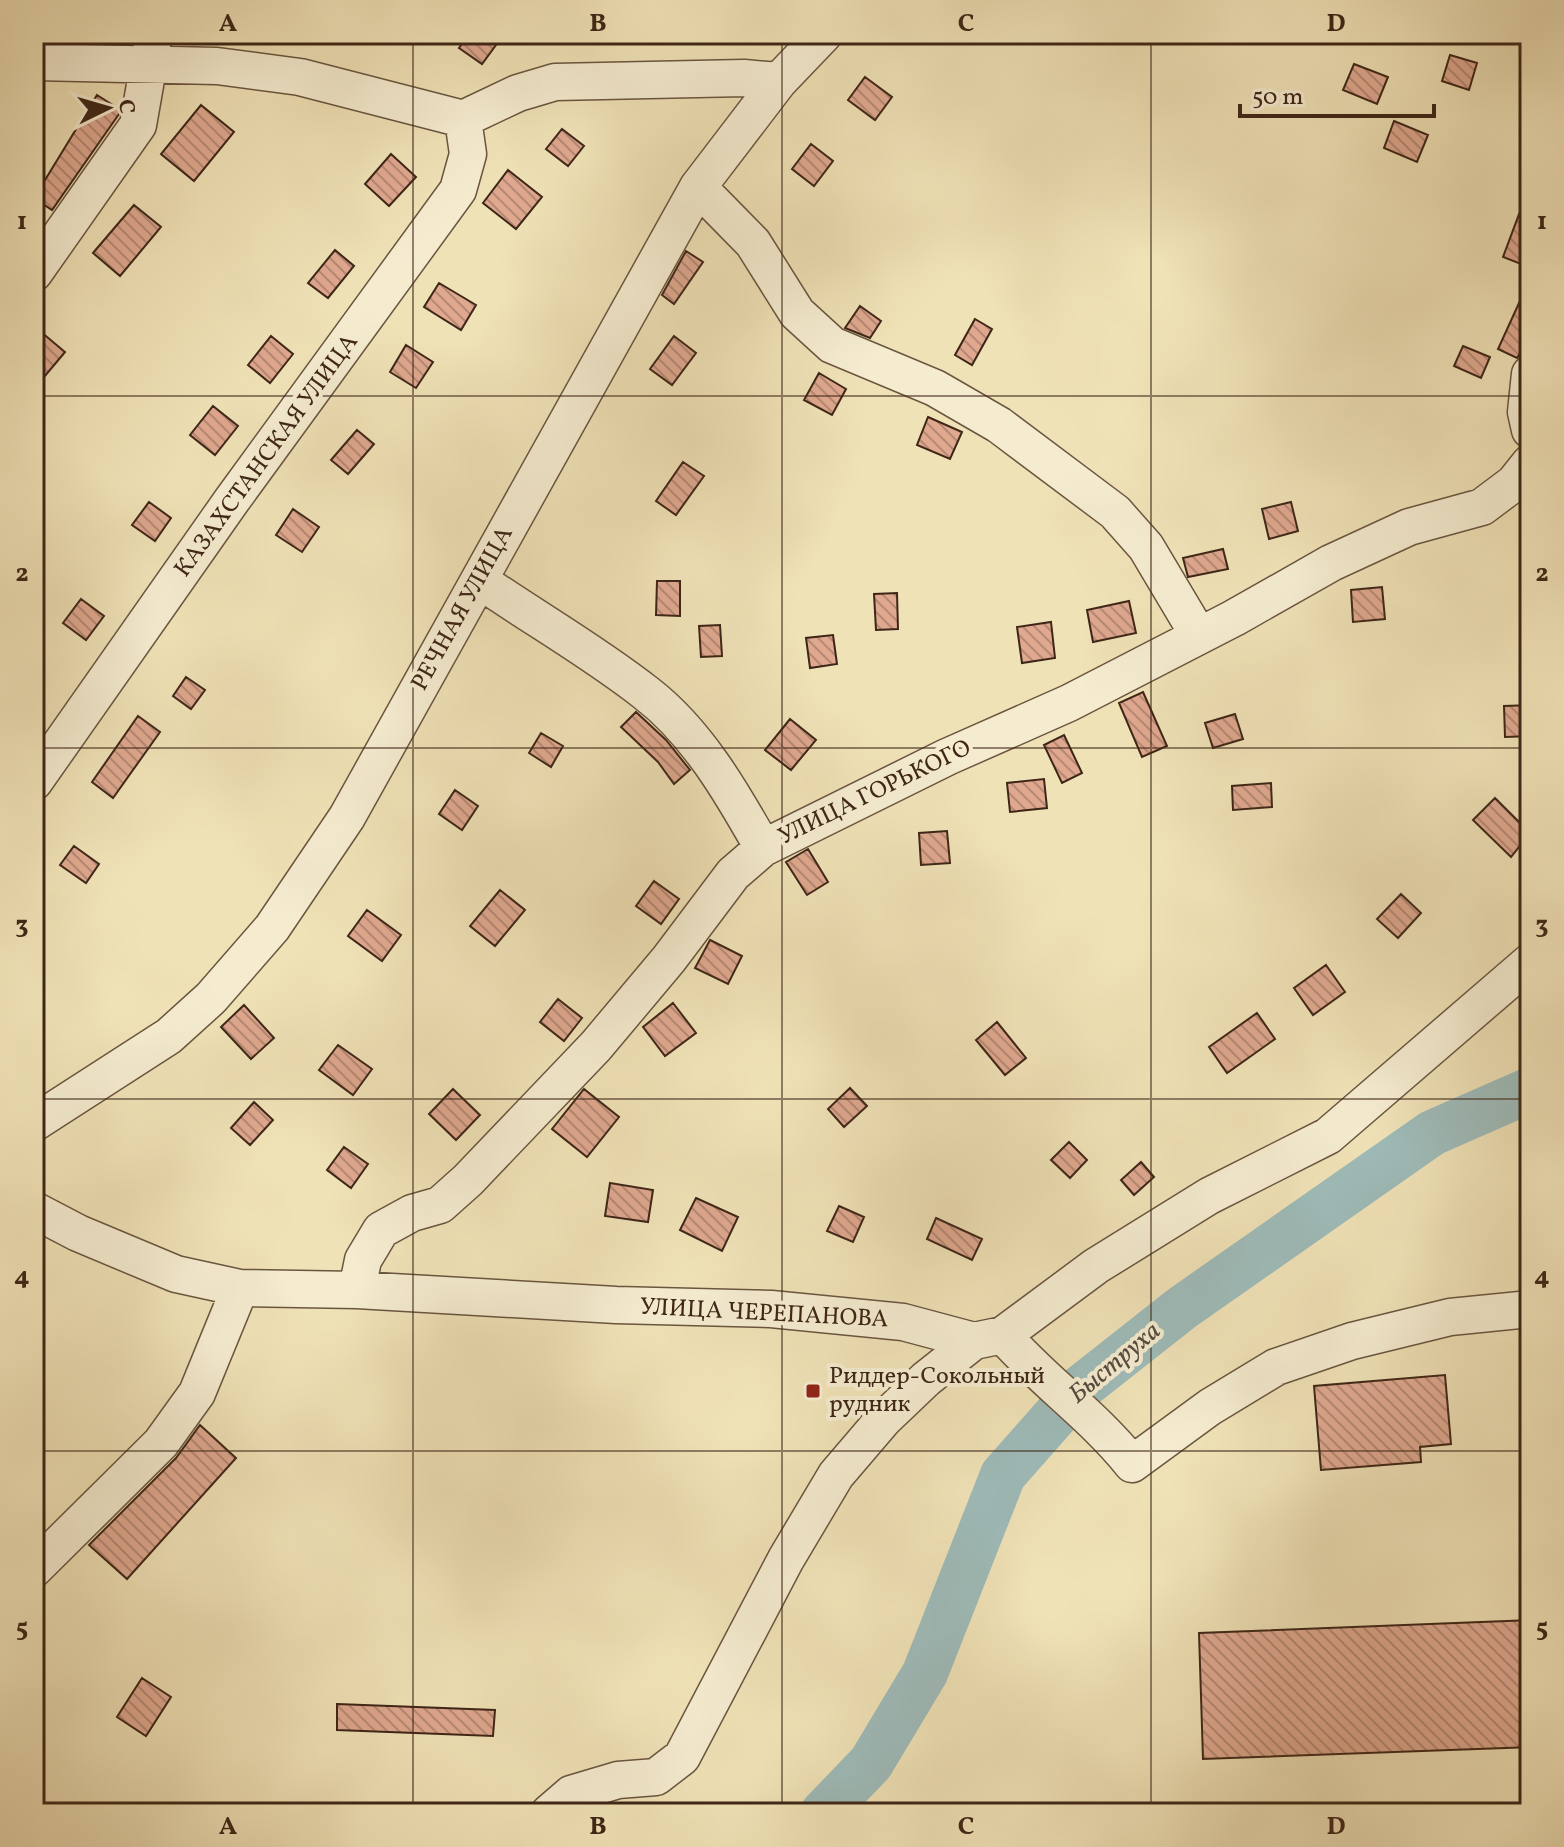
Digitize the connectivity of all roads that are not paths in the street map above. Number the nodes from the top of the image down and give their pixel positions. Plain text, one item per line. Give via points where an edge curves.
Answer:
1 (824, 34) edge
2 (152, 48) edge
3 (34, 62) edge
4 (779, 81) junction
5 (463, 119) junction
6 (698, 187) junction
7 (34, 273) edge
8 (1530, 374) edge
9 (1530, 430) edge
10 (1530, 463) edge
11 (479, 580) junction
12 (1199, 636) junction
13 (34, 782) edge
14 (763, 848) junction
15 (1530, 962) edge
16 (34, 1123) edge
17 (34, 1210) edge
18 (240, 1288) junction
19 (357, 1290) junction
20 (1530, 1309) edge
21 (988, 1338) junction
22 (34, 1569) edge
23 (549, 1813) edge

1 - 4 street, РЕЧНАЯ УЛИЦА
2 - 3 street
2 - 5 street via 217,66 300,77
2 - 7 street via 138,125
4 - 5 street via 555,82
4 - 6 street, РЕЧНАЯ УЛИЦА
5 - 13 street, КАЗАХСТАНСКАЯ УЛИЦА via 468,154 458,190
6 - 11 street, РЕЧНАЯ УЛИЦА
6 - 12 street via 753,243 797,313 832,345 935,388 999,425 1115,512 1146,547
8 - 9 street
10 - 12 street, УЛИЦА ГОРЬКОГО via 1482,507 1409,527
11 - 14 street via 648,694 691,737
11 - 16 street, РЕЧНАЯ УЛИЦА via 347,817 272,928 211,998 169,1036
12 - 14 street, УЛИЦА ГОРЬКОГО
14 - 19 street, УЛИЦА ГОРЬКОГО via 733,874 596,1046 468,1180 440,1205 381,1230 363,1260
15 - 21 street via 1328,1136 1209,1196
17 - 18 street, УЛИЦА ЧЕРЕПАНОВА via 176,1274
18 - 19 street, УЛИЦА ЧЕРЕПАНОВА
18 - 22 street via 197,1393 161,1443
19 - 21 street, УЛИЦА ЧЕРЕПАНОВА via 771,1309 903,1322
20 - 21 street via 1450,1317 1276,1367 1132,1464 1114,1441 1027,1363
21 - 23 street via 926,1379 836,1475 682,1757 656,1777 618,1780 571,1794

